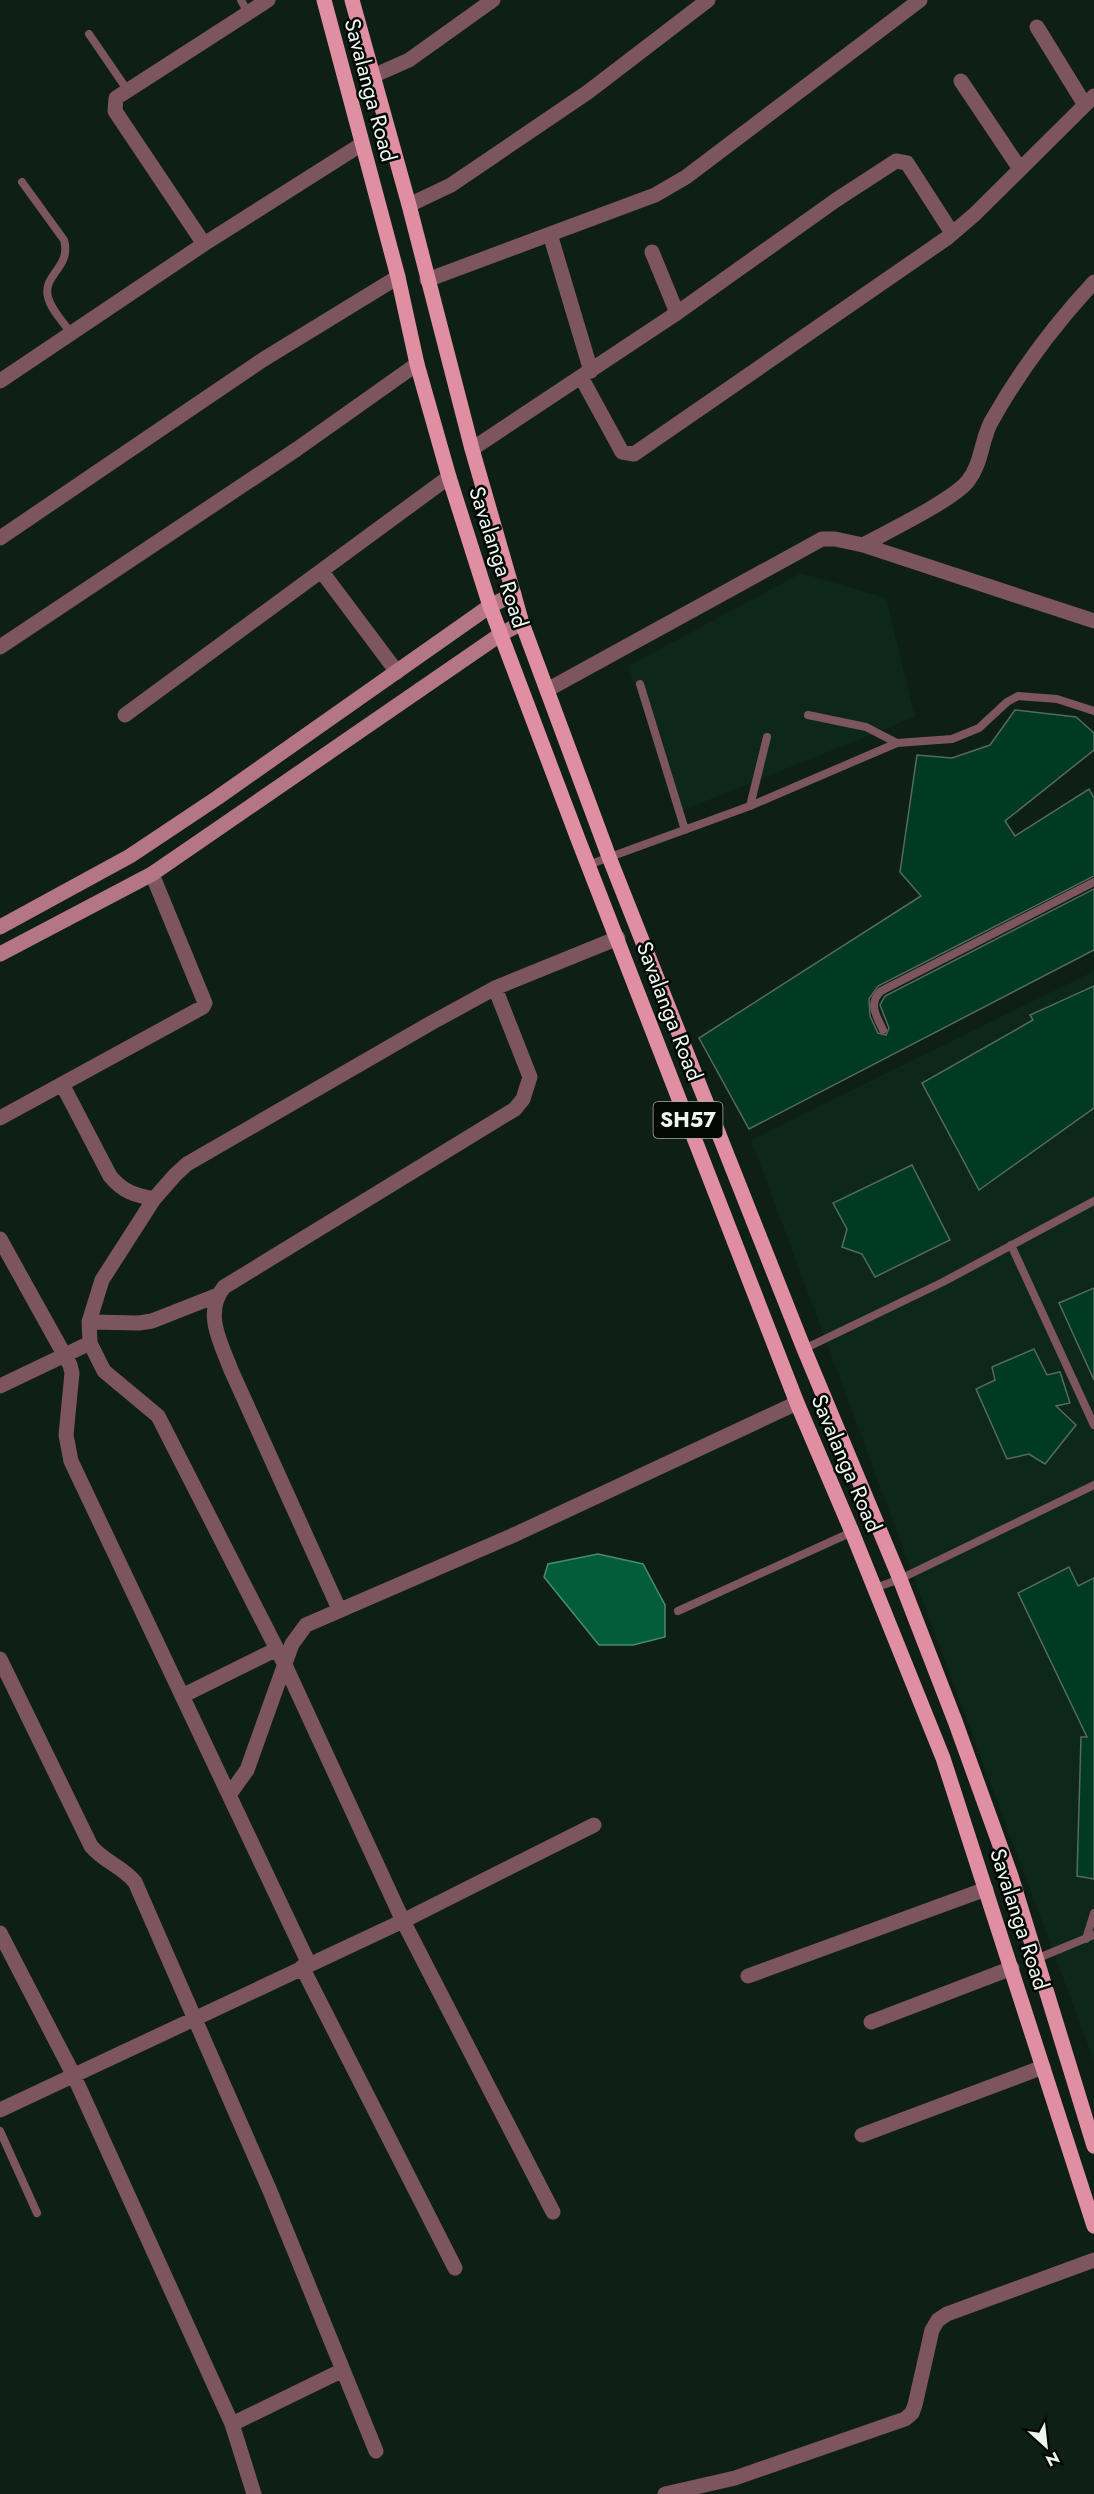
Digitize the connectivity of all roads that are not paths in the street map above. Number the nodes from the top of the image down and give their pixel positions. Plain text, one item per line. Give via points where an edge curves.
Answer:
1 (268, 0) edge
2 (324, 0) edge
3 (352, 0) edge
4 (493, 0) edge
5 (708, 0) edge
6 (920, 0) edge
7 (245, 6) edge
8 (1037, 27) dead end
9 (89, 34) dead end
10 (373, 76) junction
11 (962, 81) dead end
12 (128, 91) junction
13 (1089, 101) edge
14 (362, 144) junction
15 (1020, 169) junction
16 (22, 182) dead end
17 (409, 205) junction
18 (952, 233) junction
19 (550, 234) junction
20 (204, 244) junction
21 (652, 252) dead end
22 (398, 277) junction
23 (427, 280) junction
24 (1094, 282) edge
25 (677, 313) junction
26 (71, 333) junction
27 (417, 364) junction
28 (586, 374) junction
29 (0, 381) edge
30 (472, 449) junction
31 (449, 477) junction
32 (0, 538) edge
33 (863, 546) junction
34 (322, 572) junction
35 (514, 594) junction
36 (490, 606) junction
37 (1094, 621) edge
38 (522, 623) junction
39 (501, 634) junction
40 (0, 647) edge
41 (397, 672) junction
42 (640, 684) dead end
43 (547, 690) junction
44 (1094, 711) edge
45 (125, 715) dead end
46 (808, 715) dead end
47 (767, 737) dead end
48 (897, 744) junction
49 (750, 806) junction
50 (685, 830) junction
51 (609, 857) junction
52 (588, 865) junction
53 (152, 874) junction
54 (1094, 882) edge
55 (0, 927) edge
56 (618, 938) junction
57 (0, 954) edge
58 (495, 988) junction
59 (883, 1030) dead end
60 (62, 1084) junction
61 (0, 1118) edge
62 (154, 1199) junction
63 (1094, 1201) edge
64 (0, 1239) edge
65 (1011, 1245) junction
66 (218, 1295) junction
67 (89, 1322) junction
68 (90, 1343) junction
69 (804, 1349) junction
70 (66, 1357) junction
71 (0, 1386) edge
72 (797, 1403) junction
73 (1094, 1425) edge
74 (1094, 1485) edge
75 (852, 1532) junction
76 (900, 1579) junction
77 (875, 1588) junction
78 (339, 1609) junction
79 (678, 1611) dead end
80 (277, 1649) junction
81 (0, 1659) edge
82 (285, 1665) junction
83 (182, 1696) junction
84 (229, 1795) junction
85 (594, 1825) dead end
86 (987, 1889) junction
87 (1094, 1913) edge
88 (403, 1921) junction
89 (0, 1933) edge
90 (1090, 1937) edge
91 (1036, 1959) junction
92 (306, 1966) junction
93 (1012, 1968) junction
94 (748, 1976) dead end
95 (194, 2017) junction
96 (871, 2022) dead end
97 (1043, 2067) junction
98 (73, 2074) junction
99 (0, 2110) edge
100 (1091, 2129) edge
101 (0, 2131) edge
102 (862, 2135) dead end
103 (1094, 2146) edge
104 (553, 2212) dead end
105 (38, 2213) dead end
106 (1094, 2226) edge
107 (1094, 2260) edge
108 (455, 2268) dead end
109 (343, 2370) junction
110 (232, 2424) junction
111 (376, 2451) dead end
112 (254, 2494) edge
113 (665, 2494) edge

1 - 7 street
2 - 14 main road, Savalanga Road / SH57
3 - 10 main road, Savalanga Road / SH57
4 - 10 street via 410,60
5 - 17 street via 558,112 451,185
6 - 19 street via 686,177 656,195
7 - 12 street
8 - 13 street
9 - 12 lane
10 - 17 main road, Savalanga Road / SH57
11 - 15 street
12 - 20 street via 116,98 115,111
13 - 15 street
14 - 20 street
14 - 22 main road, Savalanga Road / SH57
15 - 18 street
16 - 26 lane via 67,251 47,291 48,300
17 - 23 main road, Savalanga Road / SH57
18 - 25 street via 907,163 896,161
18 - 28 street via 634,454 621,453
19 - 23 street
19 - 28 street
20 - 26 street
21 - 25 street
22 - 27 main road, Savalanga Road / SH57
22 - 32 street via 264,359
23 - 30 main road, Savalanga Road / SH57
24 - 33 street via 1011,386 989,426 980,460 967,482
25 - 28 street
26 - 29 street
27 - 31 main road, Savalanga Road / SH57
27 - 40 street
28 - 30 street
30 - 35 main road, Savalanga Road / SH57
31 - 34 street
31 - 36 main road, Savalanga Road / SH57
33 - 37 street
33 - 43 street via 822,539
34 - 41 street
34 - 45 street
35 - 36 street
35 - 38 main road, Savalanga Road / SH57
36 - 39 main road, Savalanga Road / SH57
36 - 41 street
38 - 39 street
38 - 43 main road, Savalanga Road / SH57
39 - 52 main road, Savalanga Road / SH57
39 - 53 street
41 - 55 street via 130,856
42 - 50 lane
43 - 51 main road, Savalanga Road / SH57
44 - 48 lane via 1057,699 1018,696 979,728 952,739
46 - 48 lane via 866,727
47 - 49 lane
48 - 49 lane
49 - 50 lane
50 - 51 lane
51 - 52 lane
51 - 69 main road, Savalanga Road / SH57
52 - 56 main road, Savalanga Road / SH57
53 - 57 street
53 - 60 street via 205,1003
54 - 59 lane via 881,991 872,1007
56 - 58 street
56 - 72 main road, Savalanga Road / SH57
58 - 62 street via 187,1164
58 - 66 street via 530,1077 515,1109 224,1287
60 - 61 street
60 - 62 street via 118,1187 129,1194
62 - 67 street via 102,1280
63 - 65 lane
64 - 70 street
65 - 69 lane
65 - 73 lane
66 - 67 street via 152,1321
66 - 78 street via 214,1318 231,1370
67 - 68 street
68 - 70 street
68 - 80 street via 104,1371 158,1416
69 - 76 main road, Savalanga Road / SH57
70 - 71 street
70 - 83 street via 72,1373 66,1435 71,1461
72 - 75 main road, Savalanga Road / SH57
72 - 78 street via 516,1534
74 - 76 lane
75 - 77 main road, Savalanga Road / SH57
75 - 79 lane
76 - 77 lane
76 - 91 main road, Savalanga Road / SH57 via 1011,1876
77 - 86 main road, Savalanga Road / SH57 via 943,1758
78 - 82 street via 306,1624 292,1644
80 - 82 street
80 - 83 street
81 - 95 street via 91,1846 135,1882
82 - 84 street via 247,1770
82 - 88 street
83 - 84 street
84 - 92 street
85 - 88 street
86 - 93 main road, Savalanga Road / SH57
86 - 94 street
87 - 90 lane
88 - 92 street
88 - 104 street
89 - 98 street
90 - 91 lane
91 - 100 main road, Savalanga Road / SH57
92 - 95 street
92 - 108 street
93 - 96 street
93 - 97 main road, Savalanga Road / SH57
95 - 98 street
95 - 109 street
97 - 102 street
97 - 106 main road, Savalanga Road / SH57
98 - 99 street
98 - 110 street
100 - 103 main road, Savalanga Road / SH57
101 - 105 lane
107 - 113 street via 938,2320 932,2330 915,2405 905,2420 735,2478
109 - 110 street
109 - 111 street
110 - 112 street

